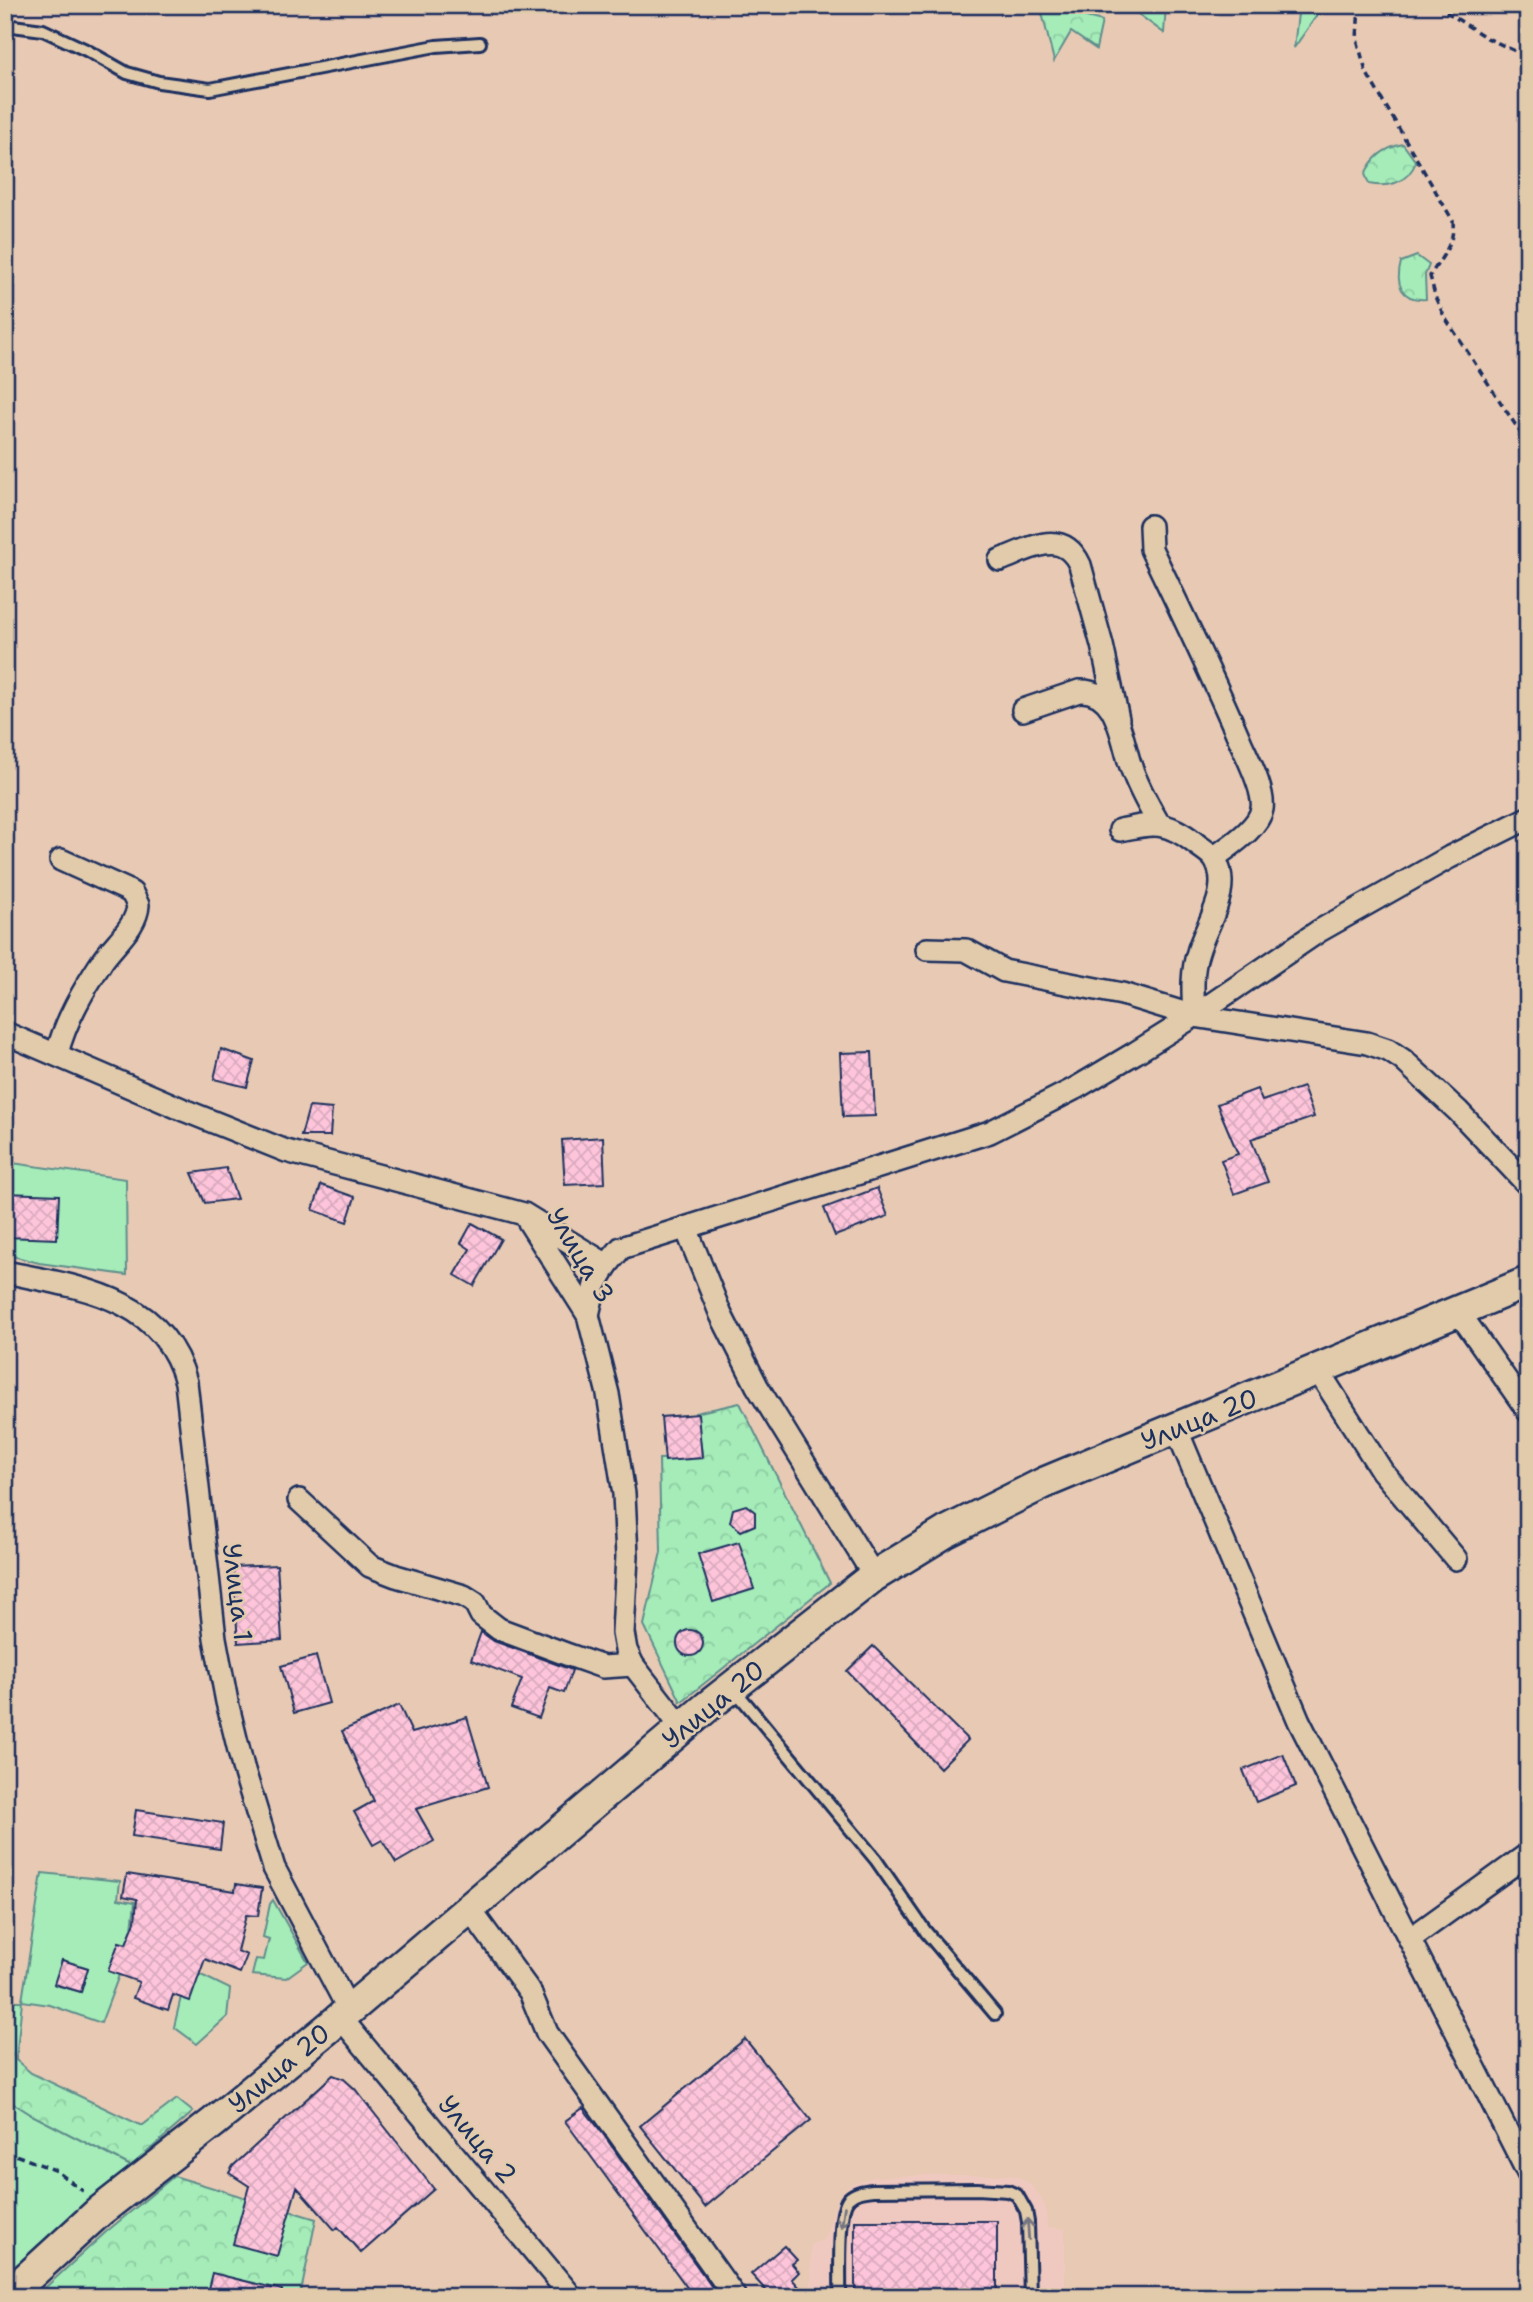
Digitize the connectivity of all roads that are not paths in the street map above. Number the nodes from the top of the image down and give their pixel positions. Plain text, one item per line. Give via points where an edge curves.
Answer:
1 (5, 25) edge
2 (480, 43) dead end
3 (1150, 526) dead end
4 (1000, 559) dead end
5 (1023, 710) dead end
6 (1118, 719) junction
7 (1528, 818) edge
8 (1159, 824) junction
9 (1120, 831) dead end
10 (1214, 858) junction
11 (61, 860) dead end
12 (927, 949) dead end
13 (1194, 1016) junction
14 (5, 1033) edge
15 (57, 1054) junction
16 (1528, 1185) edge
17 (524, 1214) junction
18 (686, 1228) junction
19 (607, 1265) junction
20 (5, 1272) edge
21 (1528, 1282) edge
22 (1458, 1311) junction
23 (588, 1315) junction
24 (1317, 1369) junction
25 (1528, 1411) edge
26 (1175, 1428) junction
27 (299, 1500) dead end
28 (1456, 1559) dead end
29 (874, 1576) junction
30 (633, 1665) junction
31 (732, 1687) junction
32 (682, 1728) junction
33 (1528, 1854) edge
34 (469, 1908) junction
35 (1409, 1939) junction
36 (345, 2013) junction
37 (995, 2014) dead end
38 (1528, 2173) edge
39 (6, 2297) edge
40 (572, 2297) edge
41 (735, 2297) edge
42 (840, 2297) edge
43 (1030, 2297) edge

1 - 2 lane via 43,30 127,73 210,89 436,46
3 - 10 street via 1151,549 1227,710 1262,800 1255,822
4 - 6 street via 1044,543 1066,546 1075,554
5 - 6 street via 1088,691 1097,694
6 - 8 street via 1137,783
7 - 13 street via 1318,930
8 - 9 street
8 - 10 street via 1178,831
10 - 13 street via 1220,894 1194,969
11 - 15 street via 132,893 138,905 133,921 68,1021
12 - 13 street via 966,950 1003,971 1122,994
13 - 16 street via 1388,1049 1458,1111
13 - 18 street via 1076,1088 990,1132
14 - 15 street, Улица 3
15 - 17 street, Улица 3 via 286,1151
17 - 19 street
17 - 23 street, Улица 3
18 - 19 street via 621,1248
18 - 29 street via 721,1315 757,1385
19 - 23 street via 595,1285
20 - 36 street, Улица 1 via 72,1285 135,1310 159,1331 177,1358 186,1382 215,1638 243,1767 274,1868
21 - 22 street, Улица 20
22 - 24 street, Улица 20
22 - 25 street
23 - 30 street, Улица 3 via 608,1394 624,1494 623,1633
24 - 26 street, Улица 20
24 - 28 street via 1382,1471
26 - 29 street, Улица 20 via 1046,1482 946,1532
26 - 35 street via 1300,1721
27 - 30 street via 370,1566 464,1596 499,1629 603,1667
29 - 31 street, Улица 20
30 - 32 street, Улица 3
31 - 32 street, Улица 20
31 - 37 lane via 876,1860 926,1932
32 - 34 street, Улица 20
33 - 35 street
34 - 36 street, Улица 20
34 - 41 street via 530,1992 547,2033
35 - 38 street
36 - 39 street, Улица 20 via 100,2211
36 - 40 street, Улица 2
43 -> 42 lane via 1028,2222 1022,2202 1008,2191 977,2189 873,2190 850,2197 841,2232

